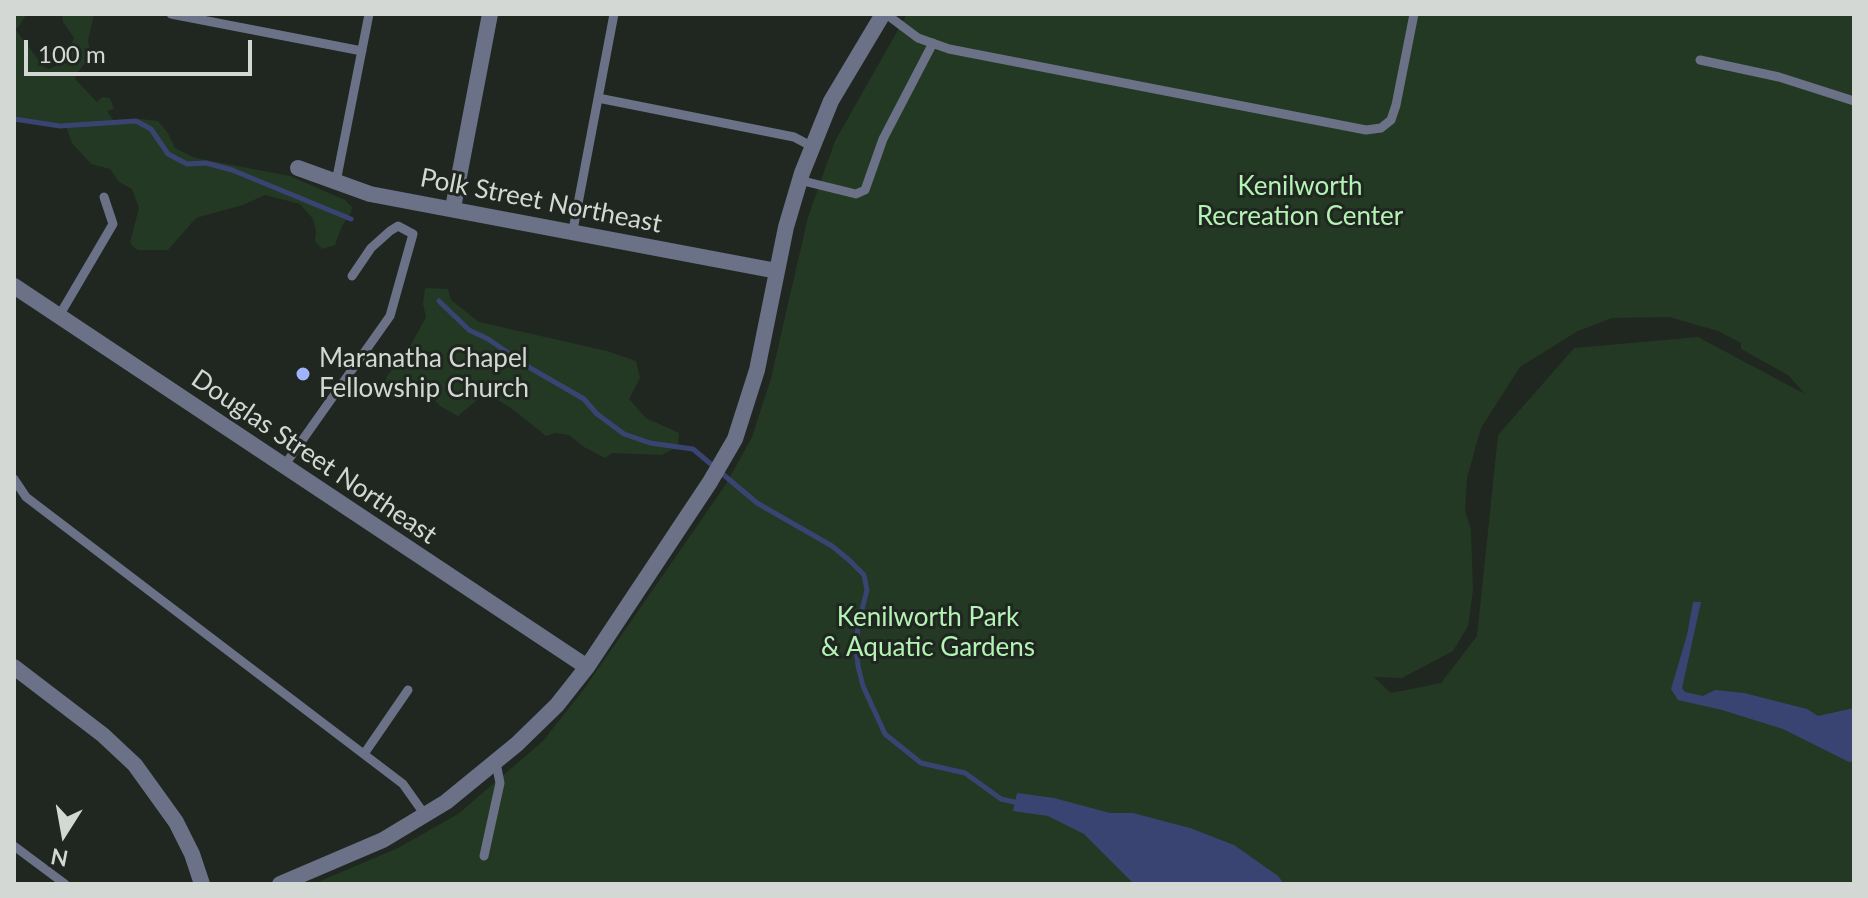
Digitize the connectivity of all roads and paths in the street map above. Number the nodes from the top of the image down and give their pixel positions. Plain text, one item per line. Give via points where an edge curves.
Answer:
1 (171, 14) edge
2 (369, 14) edge
3 (490, 14) edge
4 (614, 14) edge
5 (884, 14) edge
6 (1414, 14) edge
7 (933, 43) junction
8 (362, 51) junction
9 (1700, 60) dead end
10 (598, 98) junction
11 (1854, 101) edge
12 (811, 146) junction
13 (298, 168) dead end
14 (799, 180) junction
15 (336, 182) junction
16 (104, 197) dead end
17 (453, 208) junction
18 (573, 230) junction
19 (777, 271) junction
20 (352, 276) dead end
21 (14, 286) edge
22 (59, 316) junction
23 (284, 466) junction
24 (14, 479) edge
25 (14, 667) edge
26 (587, 667) junction
27 (408, 690) dead end
28 (364, 754) junction
29 (496, 763) junction
30 (425, 815) junction
31 (14, 846) edge
32 (484, 856) dead end
33 (65, 884) edge
34 (202, 884) edge
35 (280, 884) edge

1 - 8 lane
2 - 8 lane
3 - 17 street
4 - 10 lane
5 - 7 lane
5 - 12 street via 837,89
6 - 7 lane via 1391,120 1366,130
7 - 14 lane via 883,139 865,190 856,194
8 - 15 lane
9 - 11 lane
10 - 12 lane via 794,137
10 - 18 lane
12 - 14 street
13 - 15 street, Polk Street Northeast
14 - 19 street
15 - 17 street, Polk Street Northeast via 370,194
16 - 22 lane via 113,224
17 - 18 street, Polk Street Northeast
18 - 19 street, Polk Street Northeast
19 - 26 street via 750,395 723,462
20 - 23 lane via 390,231 398,226 413,234 390,316
21 - 22 street, Douglas Street Northeast
22 - 23 street, Douglas Street Northeast
23 - 26 street, Douglas Street Northeast
24 - 28 lane via 26,497
25 - 34 street via 135,765 176,822
26 - 29 street via 557,705
27 - 28 lane
28 - 30 lane via 403,784
29 - 30 street
29 - 32 lane via 500,783
30 - 35 street via 354,854
31 - 33 lane

